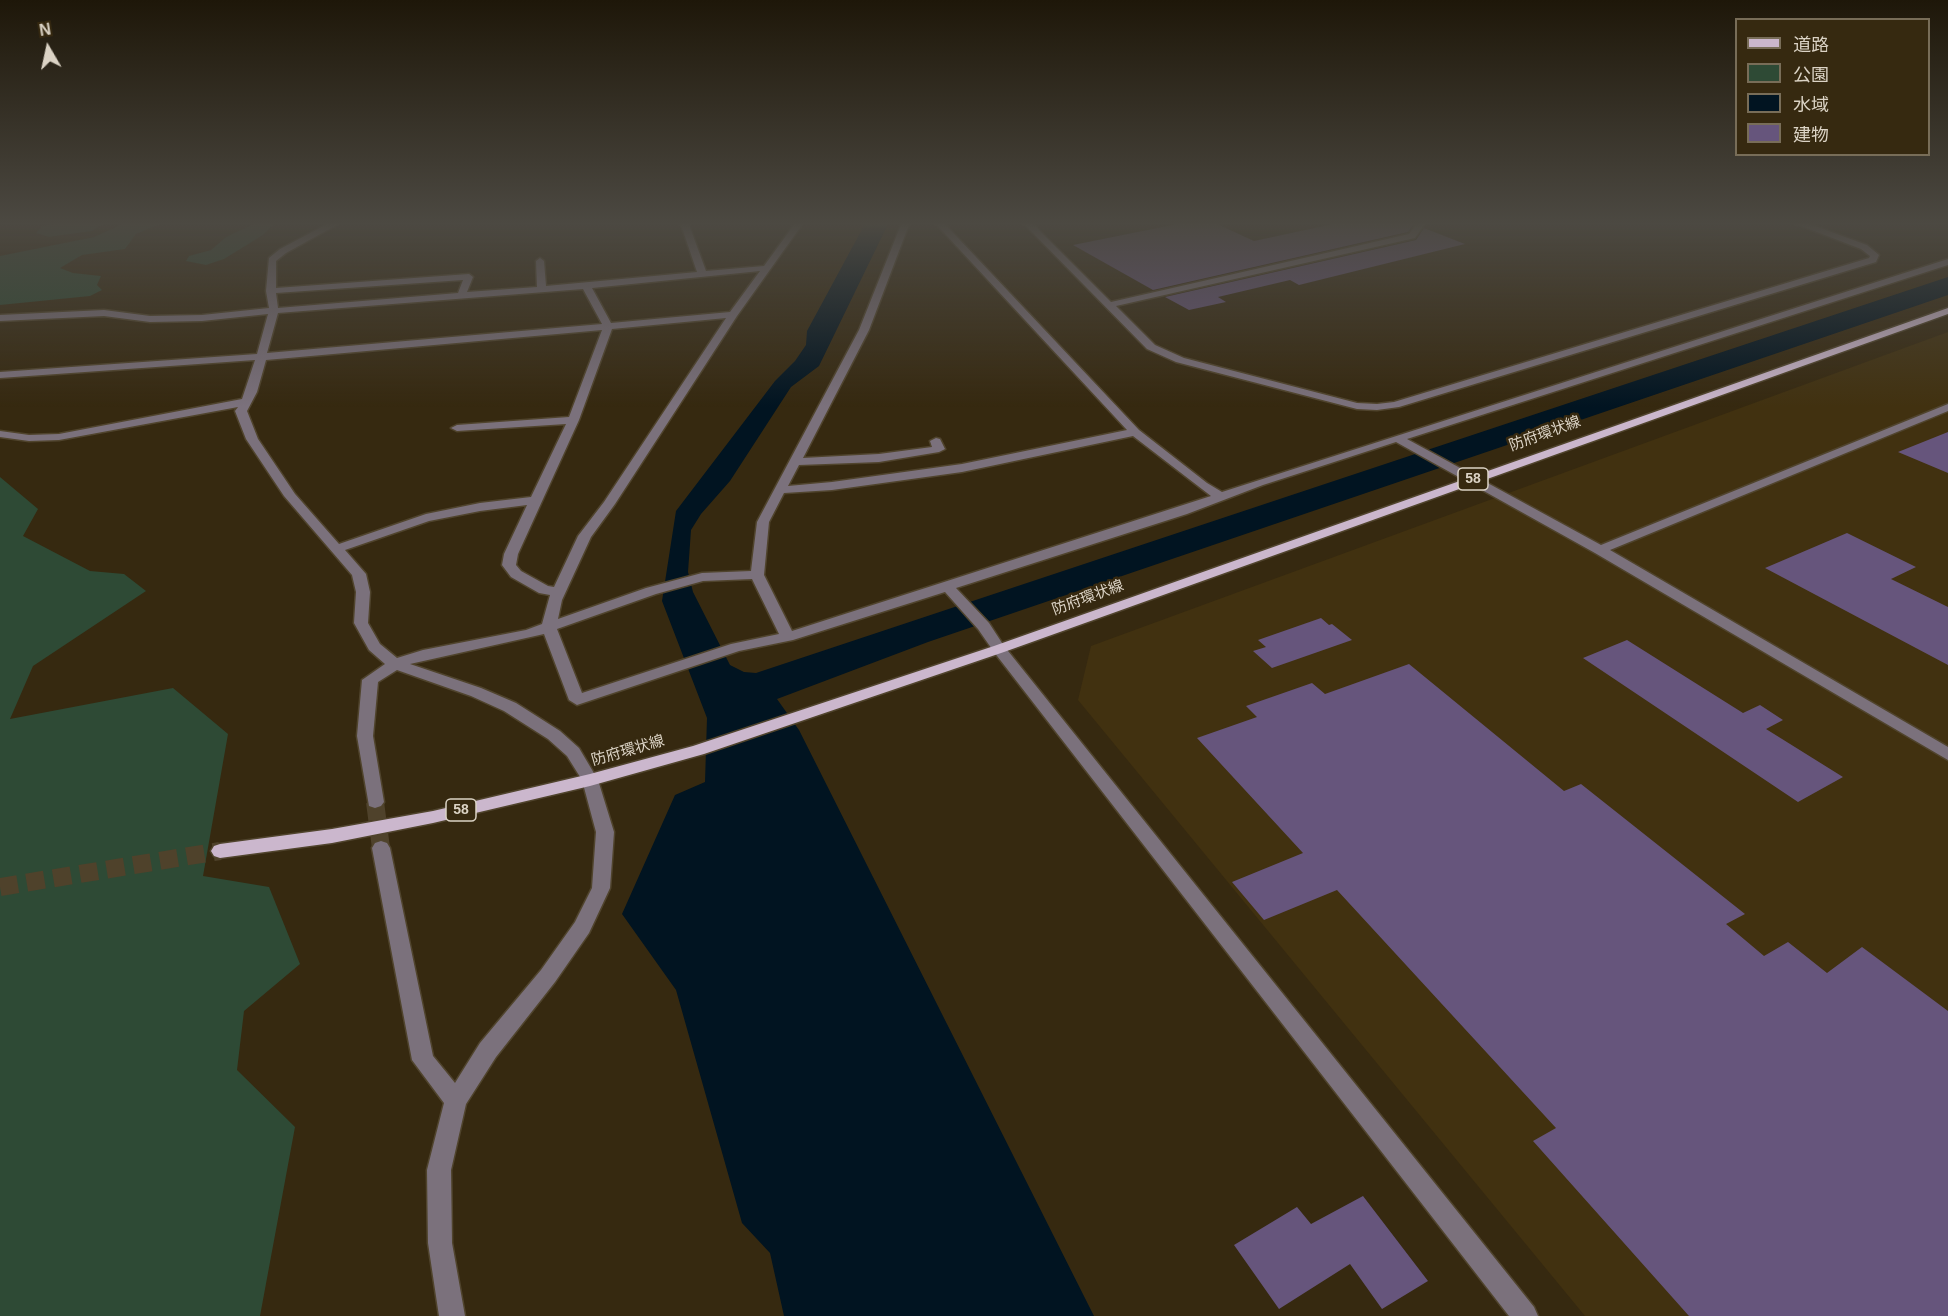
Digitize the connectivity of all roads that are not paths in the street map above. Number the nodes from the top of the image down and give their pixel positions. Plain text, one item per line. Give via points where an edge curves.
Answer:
1 (271, 283) edge
2 (378, 283) edge
3 (466, 283) edge
4 (542, 283) edge
5 (610, 283) edge
6 (756, 283) edge
7 (882, 283) edge
8 (996, 283) edge
9 (1087, 283) edge
10 (1207, 283) edge
11 (1796, 283) edge
12 (1883, 283) edge
13 (585, 286) junction
14 (542, 288) junction
15 (271, 291) junction
16 (461, 296) junction
17 (1109, 306) junction
18 (274, 310) junction
19 (1948, 310) edge
20 (733, 315) junction
21 (0, 318) edge
22 (608, 326) junction
23 (261, 357) junction
24 (0, 375) edge
25 (246, 402) junction
26 (1948, 407) edge
27 (573, 420) junction
28 (457, 428) dead end
29 (1135, 432) junction
30 (0, 434) edge
31 (936, 441) dead end
32 (1403, 441) junction
33 (795, 462) junction
34 (1471, 480) junction
35 (780, 490) junction
36 (1220, 496) junction
37 (537, 500) junction
38 (336, 549) junction
39 (1600, 550) junction
40 (757, 575) junction
41 (950, 589) junction
42 (559, 592) junction
43 (549, 627) junction
44 (788, 637) junction
45 (999, 650) junction
46 (394, 664) junction
47 (1948, 754) edge
48 (590, 780) junction
49 (375, 802) tunnel mouth
50 (381, 848) tunnel mouth
51 (220, 851) tunnel mouth
52 (456, 1101) junction
53 (452, 1316) edge
54 (1525, 1316) edge

1 - 15 street
2 - 15 street
3 - 16 street
4 - 14 street
5 - 13 street
6 - 20 street
7 - 33 street via 864,330
8 - 29 street
9 - 17 street
10 - 17 street
11 - 17 street via 1395,405 1357,406 1180,360 1151,347
12 - 32 street
13 - 14 street
13 - 22 street
14 - 16 street
15 - 18 street
16 - 18 street
18 - 21 street via 167,320 104,313
18 - 23 street
19 - 34 main road, 防府環状線 / 58
20 - 22 street
20 - 42 street via 585,536
22 - 23 street
22 - 27 street
23 - 24 street
23 - 25 street
25 - 30 street via 59,437
25 - 38 street via 241,411 252,439 290,496
26 - 39 street
27 - 28 street
27 - 37 street
29 - 35 street via 962,468
29 - 36 street
31 - 33 street via 939,449 879,458
32 - 34 street
32 - 36 street
33 - 35 street
34 - 39 street
34 - 45 main road, 防府環状線 / 58
35 - 40 street via 763,522
36 - 41 street
37 - 38 street via 426,518
37 - 42 street via 511,554 510,565 516,574 544,590
38 - 46 street via 359,574 363,592 361,623 374,647
39 - 47 street
40 - 43 street via 702,578 651,591
40 - 44 street
41 - 44 street
41 - 45 street via 984,626
42 - 43 street
43 - 44 street via 578,700 736,647
43 - 46 street
45 - 48 main road, 防府環状線 / 58 via 698,750
45 - 54 street
46 - 48 street via 510,707 573,752
46 - 49 street via 370,680 365,736
48 - 51 main road, 防府環状線 / 58 via 433,817
48 - 52 street via 604,832 601,888 582,927 488,1050
50 - 52 street via 423,1060
52 - 53 street via 439,1170 440,1243

